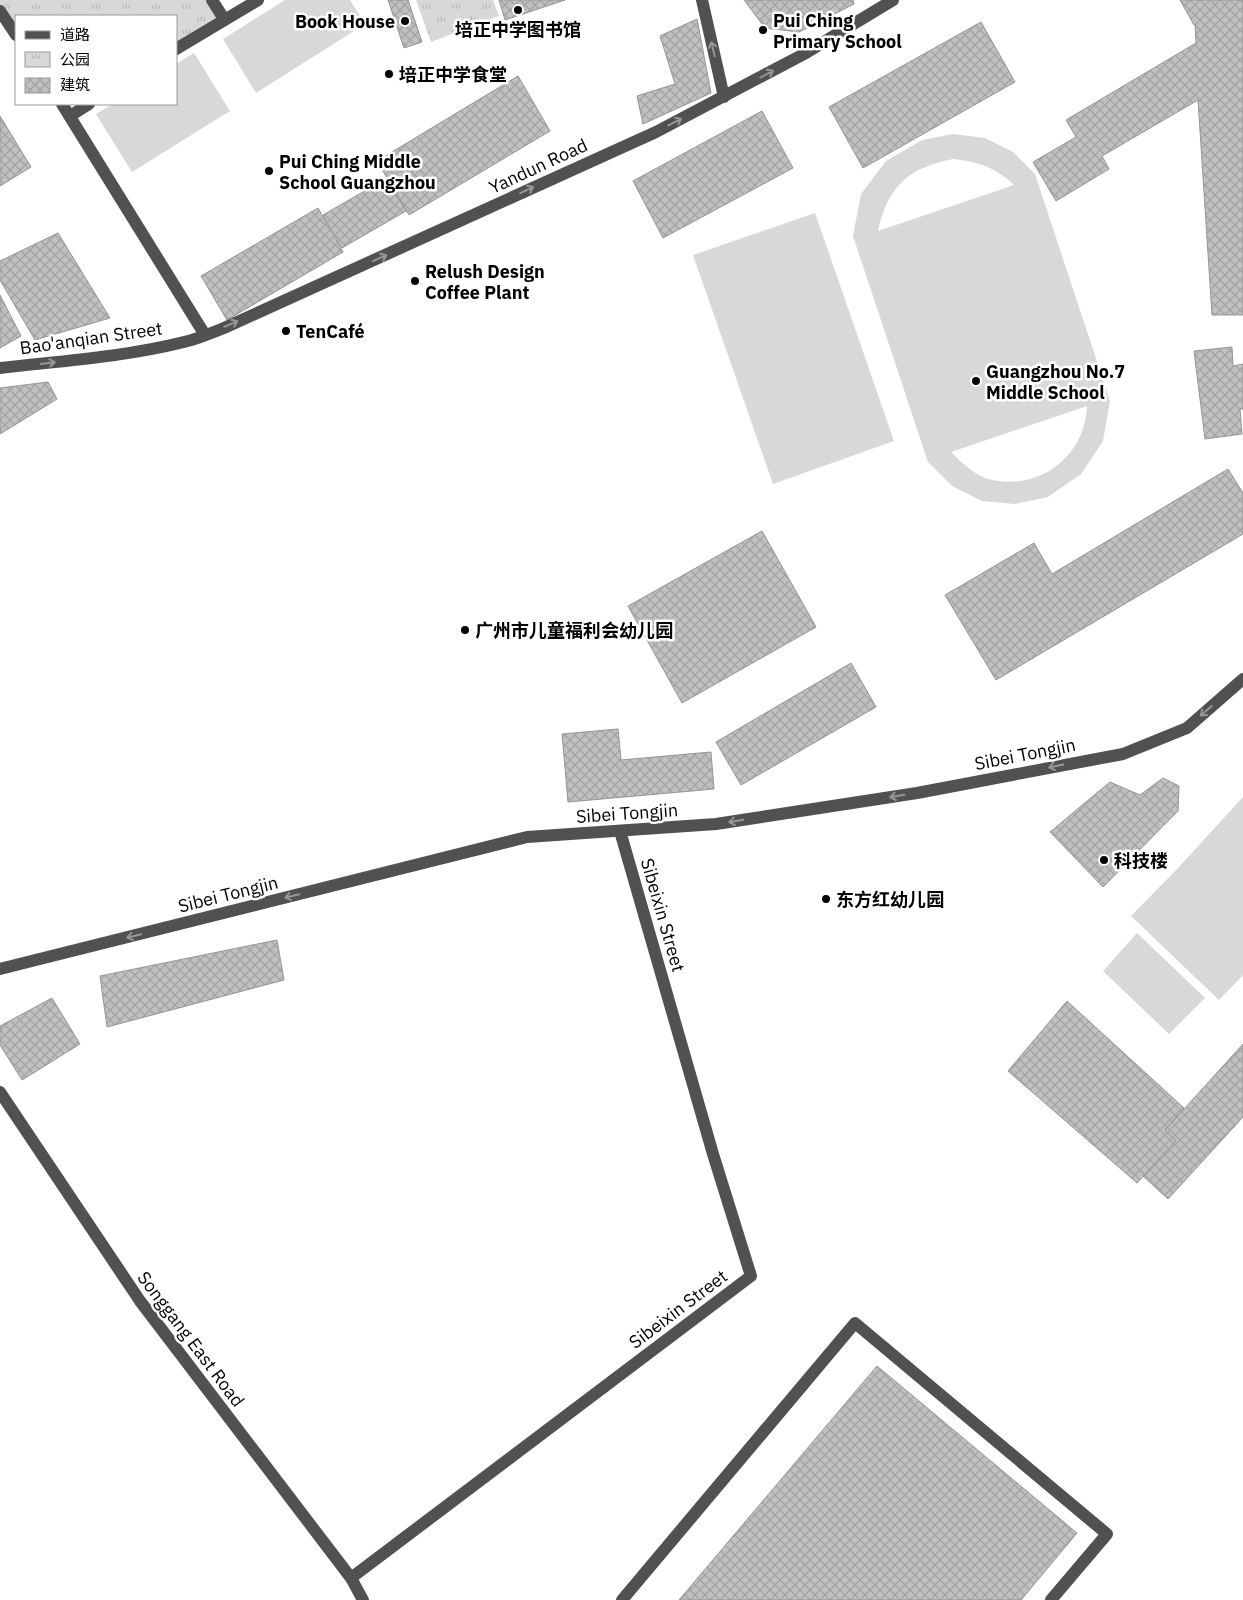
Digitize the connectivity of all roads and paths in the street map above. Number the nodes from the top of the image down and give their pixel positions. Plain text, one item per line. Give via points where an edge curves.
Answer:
1 (212, 0) edge
2 (258, 0) edge
3 (702, 0) edge
4 (893, 0) edge
5 (0, 11) edge
6 (224, 19) junction
7 (15, 34) edge
8 (178, 48) edge
9 (724, 97) junction
10 (63, 105) edge
11 (87, 105) edge
12 (70, 116) junction
13 (205, 335) junction
14 (186, 342) joint
15 (0, 368) edge
16 (1243, 679) edge
17 (620, 830) junction
18 (0, 969) edge
19 (0, 1092) edge
20 (351, 1578) junction
21 (363, 1600) edge
22 (622, 1600) edge
23 (1051, 1600) edge

1 - 6 street
2 - 6 street
9 -> 3 street
9 -> 4 street, Yandun Road via 804,54
5 - 7 street
6 - 8 street
13 -> 9 street, Yandun Road via 656,132
10 - 12 street
11 - 12 street
12 - 13 street
13 - 14 street, Yandun Road
15 -> 14 street, Bao'anqian Street via 113,355
16 -> 17 street, Sibei Tongjin via 1187,728 1122,754 918,793 716,824
17 -> 18 street, Sibei Tongjin via 527,837
17 - 20 street, Sibeixin Street via 751,1276
19 - 20 street, Songgang East Road via 140,1301
20 - 21 street, Songgang East Road
22 - 23 street via 854,1323 1107,1534

